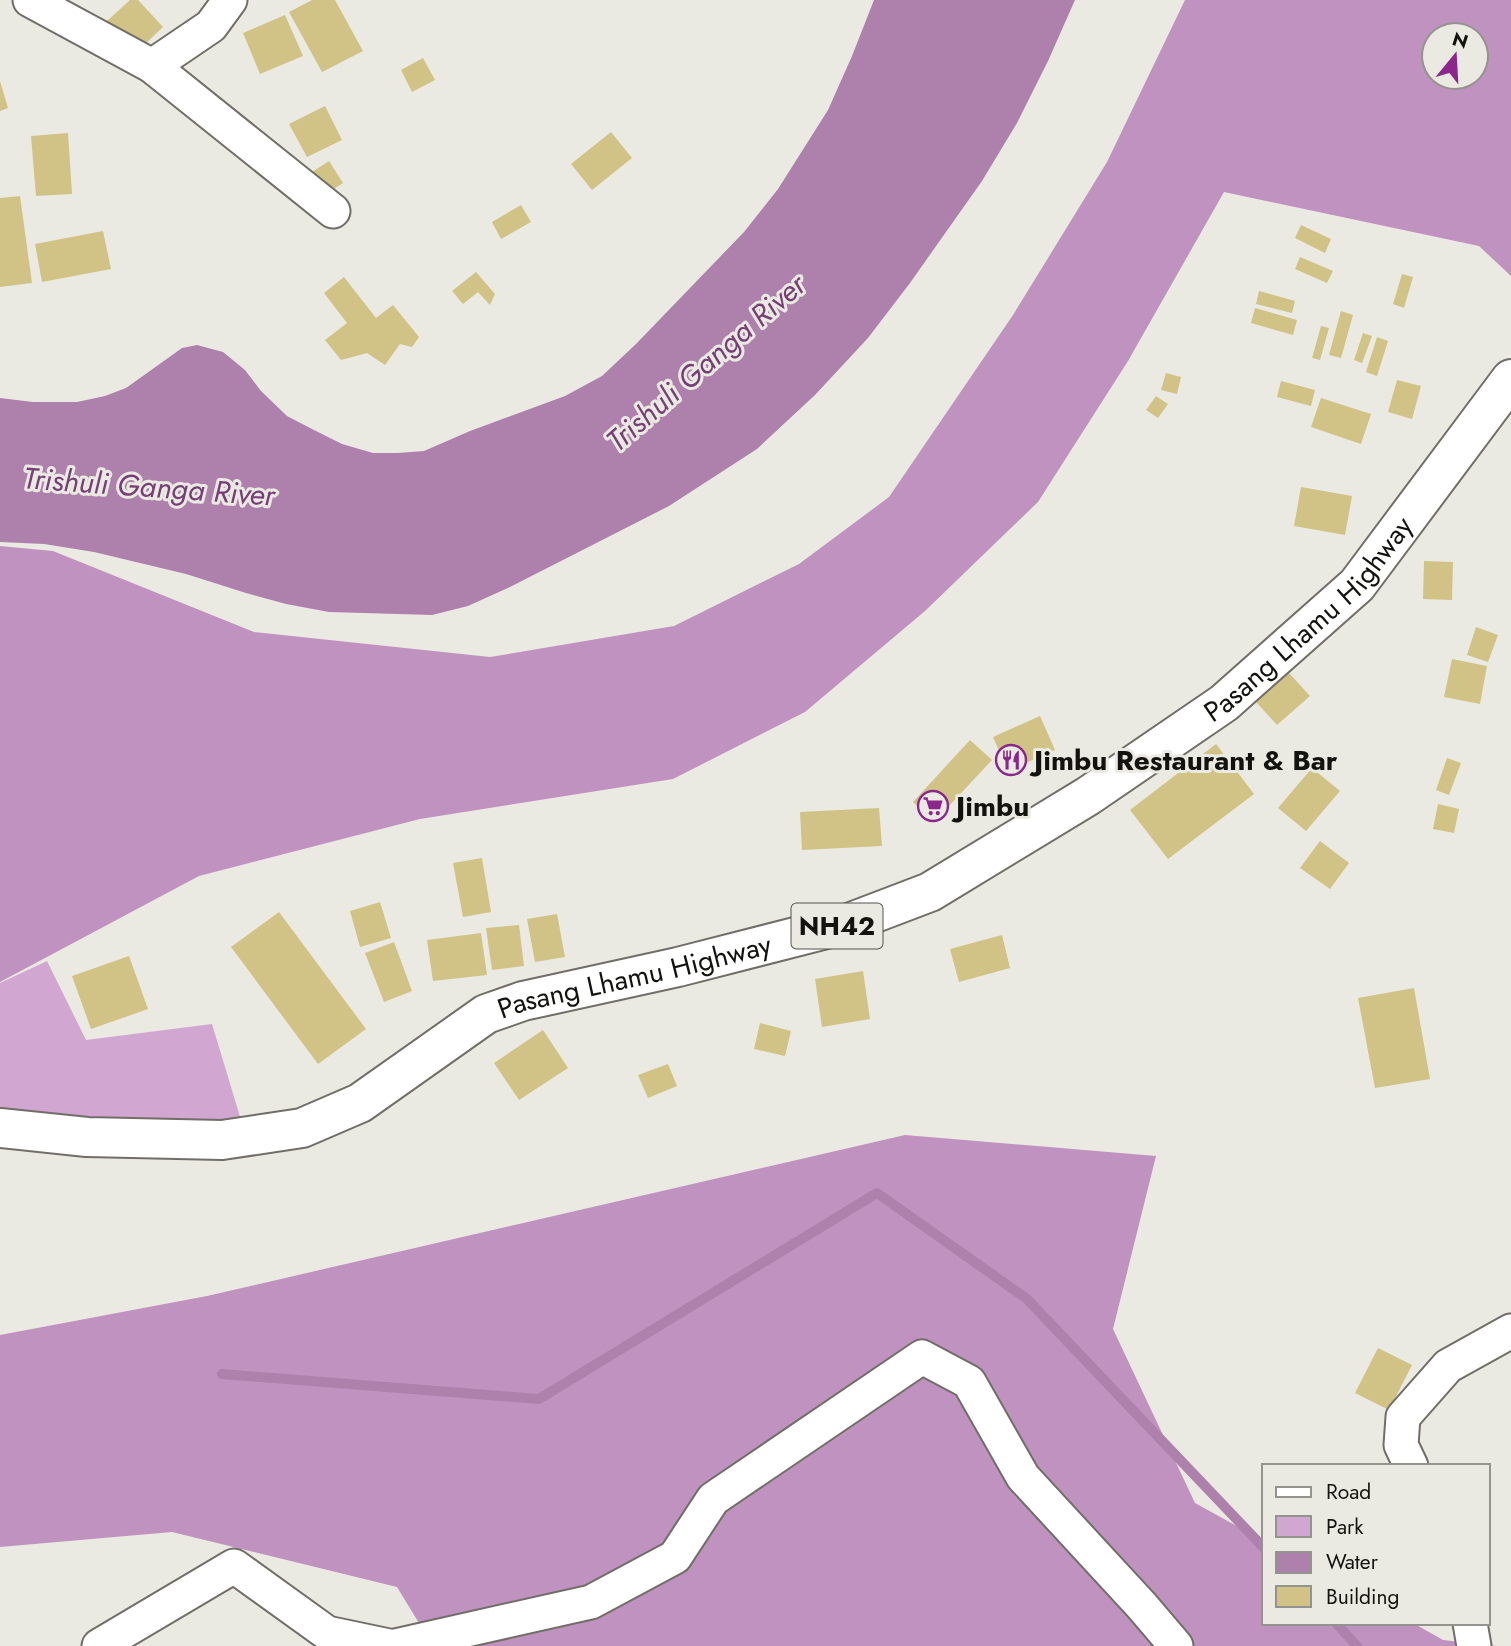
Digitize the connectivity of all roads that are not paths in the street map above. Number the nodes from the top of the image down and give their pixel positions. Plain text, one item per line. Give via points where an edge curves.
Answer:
1 (30, 0) edge
2 (230, 0) edge
3 (152, 66) junction
4 (333, 211) dead end
5 (1511, 379) edge
6 (0, 1128) edge
7 (1511, 1331) edge
8 (1410, 1464) edge
9 (1470, 1625) edge
10 (99, 1646) edge
11 (392, 1646) edge
12 (1175, 1646) edge
13 (1474, 1646) edge

1 - 3 street
2 - 3 street via 211,26
3 - 4 street
5 - 6 main road, Pasang Lhamu Highway / NH42 via 1357,585 1224,704 1088,796 930,892 846,924 523,1001 486,1014 360,1103 302,1128 222,1140 87,1137
7 - 8 street via 1448,1366 1403,1417 1401,1445
9 - 13 street
10 - 11 street via 234,1566 327,1633
11 - 12 street via 591,1602 676,1557 713,1499 922,1357 969,1382 1023,1477

